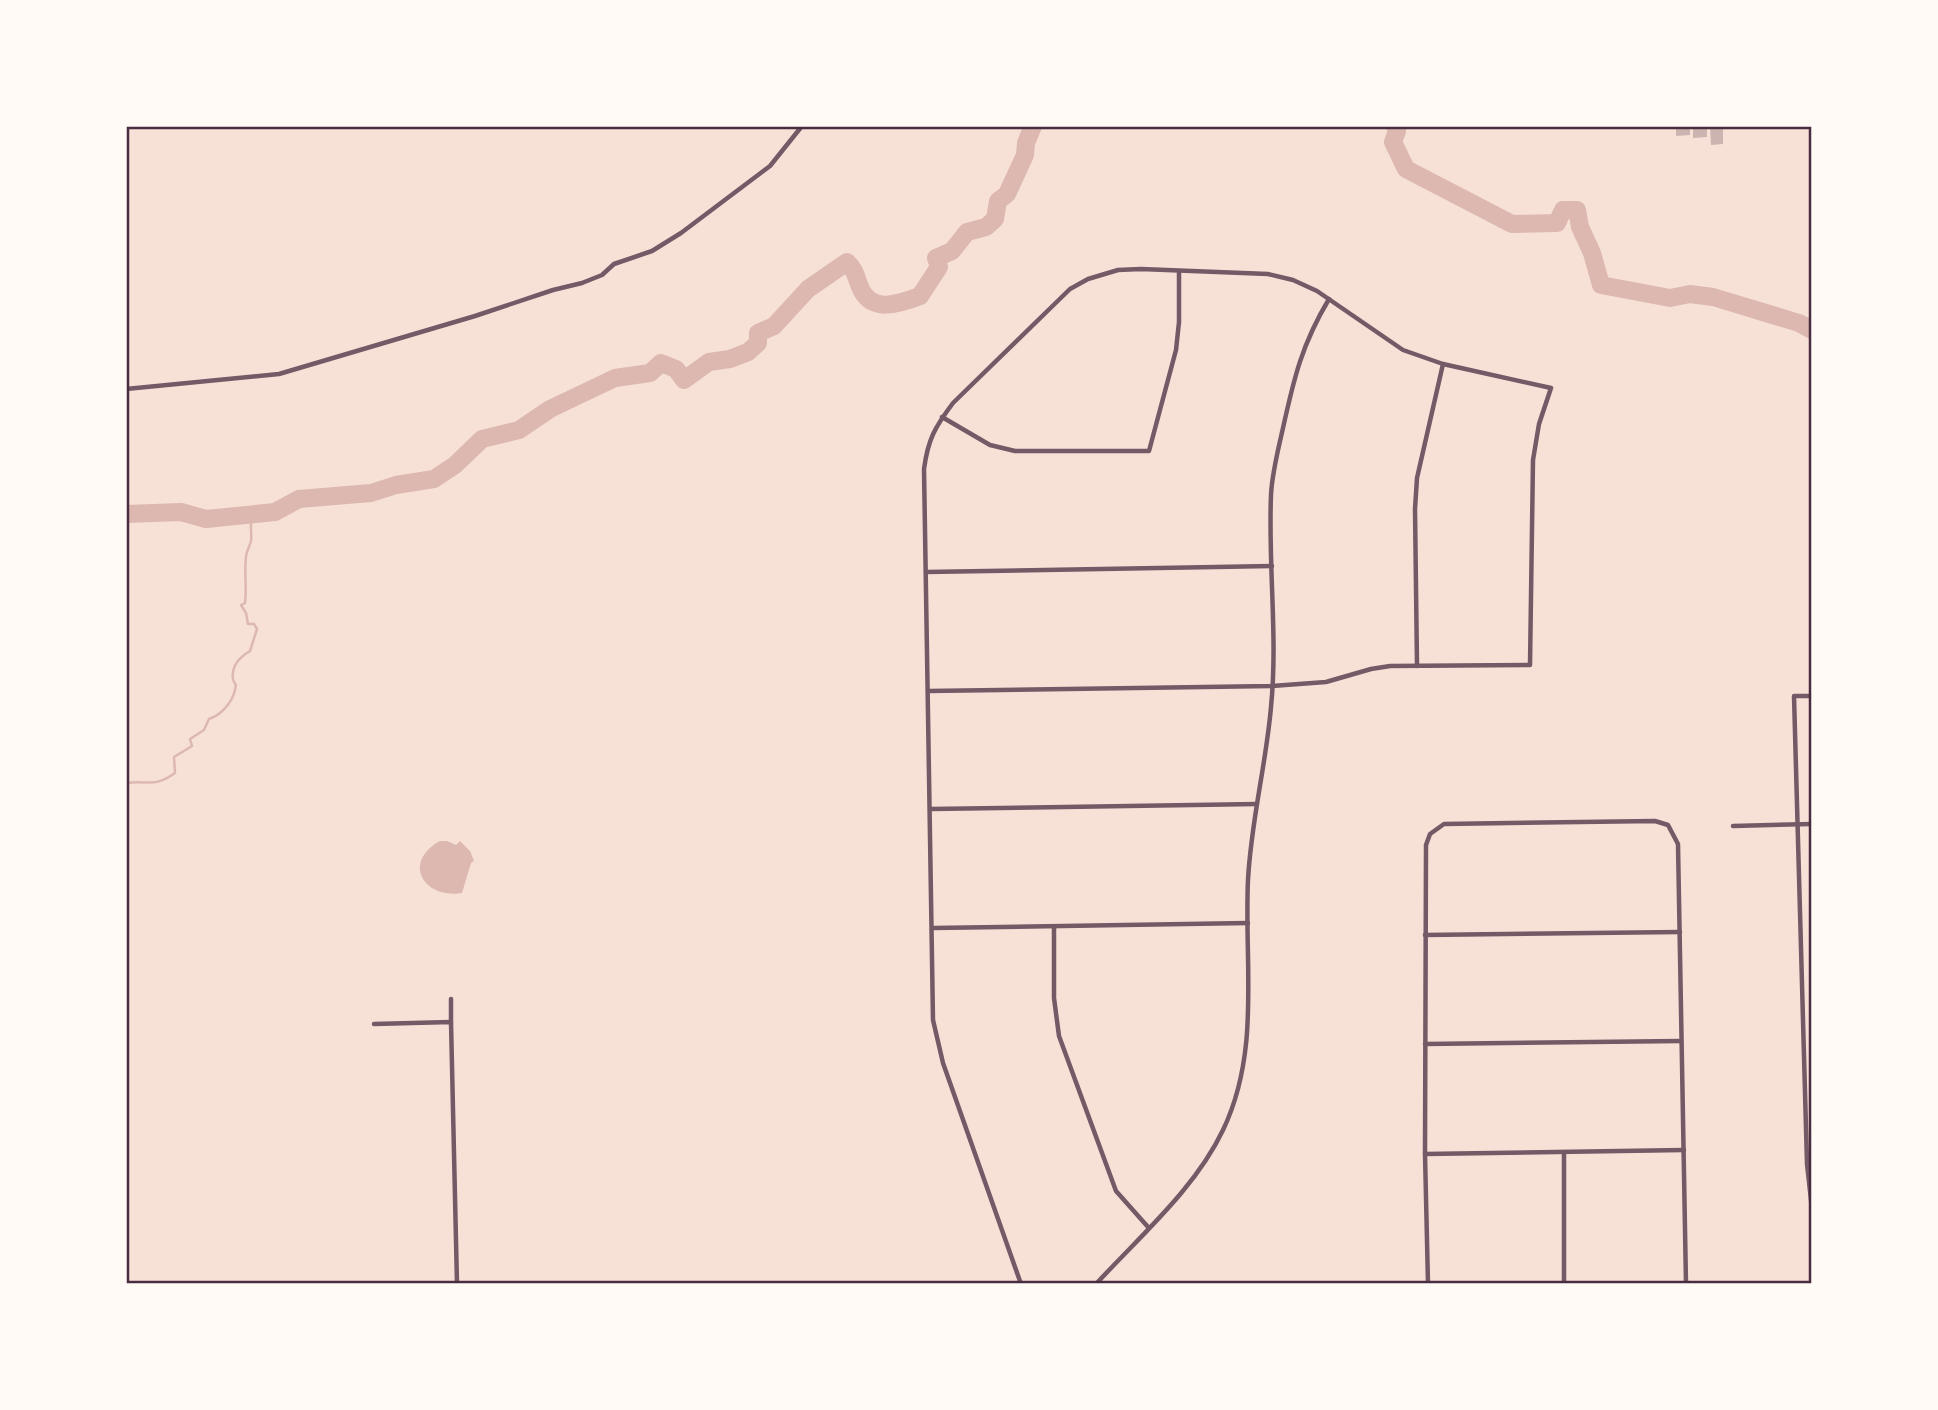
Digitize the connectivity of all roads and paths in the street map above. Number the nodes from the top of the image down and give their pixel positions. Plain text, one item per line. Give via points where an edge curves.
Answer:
1 (802, 126) edge
2 (1179, 271) junction
3 (1329, 299) junction
4 (1443, 364) junction
5 (126, 389) edge
6 (942, 417) junction
7 (1272, 566) junction
8 (926, 572) junction
9 (1418, 666) junction
10 (1272, 686) junction
11 (928, 691) junction
12 (1812, 696) edge
13 (1257, 804) junction
14 (930, 809) junction
15 (1812, 824) edge
16 (1798, 825) junction
17 (1733, 826) dead end
18 (1248, 923) junction
19 (933, 928) junction
20 (1054, 928) junction
21 (1680, 932) junction
22 (1425, 935) junction
23 (450, 999) dead end
24 (451, 1022) junction
25 (374, 1024) dead end
26 (1681, 1041) junction
27 (1425, 1044) junction
28 (1804, 1077) junction
29 (1812, 1077) edge
30 (1684, 1150) junction
31 (1564, 1153) junction
32 (1425, 1154) junction
33 (1812, 1209) edge
34 (1148, 1227) junction
35 (457, 1284) edge
36 (1021, 1284) edge
37 (1096, 1284) edge
38 (1428, 1284) edge
39 (1564, 1284) edge
40 (1686, 1284) edge

1 - 5 street via 770,166 681,233 582,283 279,374
2 - 3 street via 1268,275 1293,280
2 - 6 street via 1118,271 1070,289
2 - 6 street via 1176,350 1149,451 1015,451 990,445
3 - 4 street via 1403,350
3 - 7 street via 1296,368 1276,457 1271,494
4 - 9 street via 1419,468 1415,509
4 - 9 street via 1551,388 1533,460 1530,666
6 - 8 street via 928,444 924,468
7 - 8 street
7 - 10 street
8 - 11 street
9 - 10 street
10 - 11 street
10 - 13 street
11 - 14 street
12 - 16 street via 1794,696
13 - 14 street
13 - 18 street
14 - 19 street
15 - 16 street
16 - 17 street
16 - 28 street
18 - 20 street
18 - 34 street via 1248,1037 1236,1099 1209,1156
19 - 20 street
19 - 36 street via 936,1040
20 - 34 street via 1059,1036 1116,1191
21 - 22 street
21 - 22 street via 1678,844 1668,825 1655,821 1444,824 1430,834 1426,845
21 - 26 street
22 - 27 street
23 - 24 street
24 - 25 street
24 - 35 street
26 - 27 street
26 - 30 street
27 - 32 street
28 - 29 street
28 - 33 street
30 - 31 street
30 - 40 street
31 - 32 street
31 - 39 street
32 - 38 street
34 - 37 street

